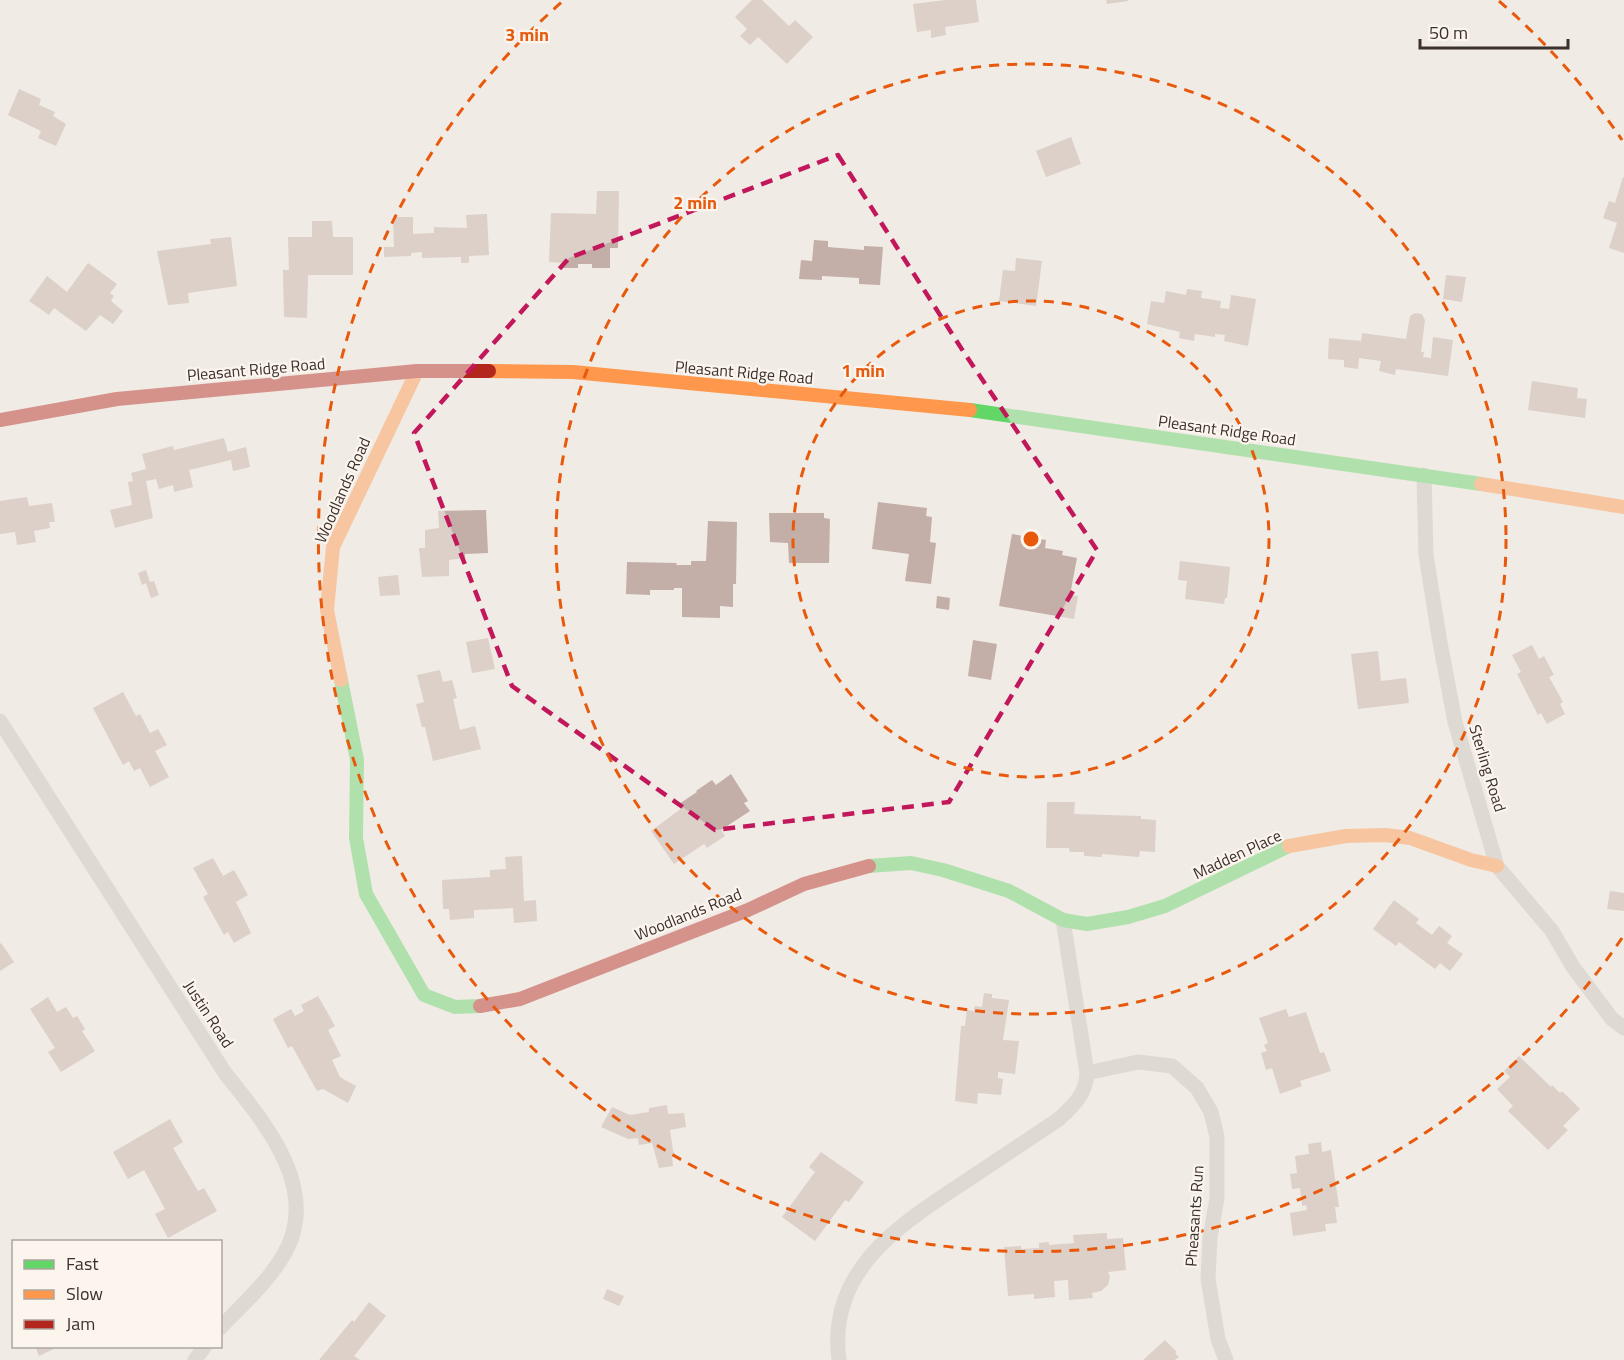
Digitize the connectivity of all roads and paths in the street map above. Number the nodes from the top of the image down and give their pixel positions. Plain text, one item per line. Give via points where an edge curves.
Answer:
1 (417, 371) junction
2 (0, 420) edge
3 (1424, 475) junction
4 (1624, 507) edge
5 (0, 721) edge
6 (1497, 866) junction
7 (1064, 920) junction
8 (1624, 1028) edge
9 (1087, 1073) junction
10 (222, 1326) edge
11 (204, 1348) edge
12 (195, 1360) edge
13 (838, 1360) edge
14 (1226, 1360) edge

1 - 2 street, Pleasant Ridge Road via 117,399
1 - 3 street, Pleasant Ridge Road via 573,372 947,407
1 - 7 street, Woodlands Road via 333,547 327,610 357,760 356,838 366,894 424,995 455,1007 520,999 748,910 804,884 875,864 910,863 943,870 1009,891
3 - 4 street, Pleasant Ridge Road
3 - 6 street, Sterling Road via 1426,555 1439,637 1455,722
5 - 10 street, Justin Road via 225,1073 263,1121 284,1157 293,1182 294,1232 284,1255 259,1288
6 - 7 street, Madden Place via 1410,838 1346,836 1285,847 1165,906 1087,924
6 - 8 street, Sterling Road via 1552,931 1573,967 1612,1018
7 - 9 street
9 - 13 street via 1078,1102 1059,1119 909,1219 880,1244 845,1296 840,1313
9 - 14 street, Pheasants Run via 1138,1062 1172,1066 1197,1088 1210,1112 1217,1137 1217,1198 1208,1279 1218,1339
11 - 12 street

